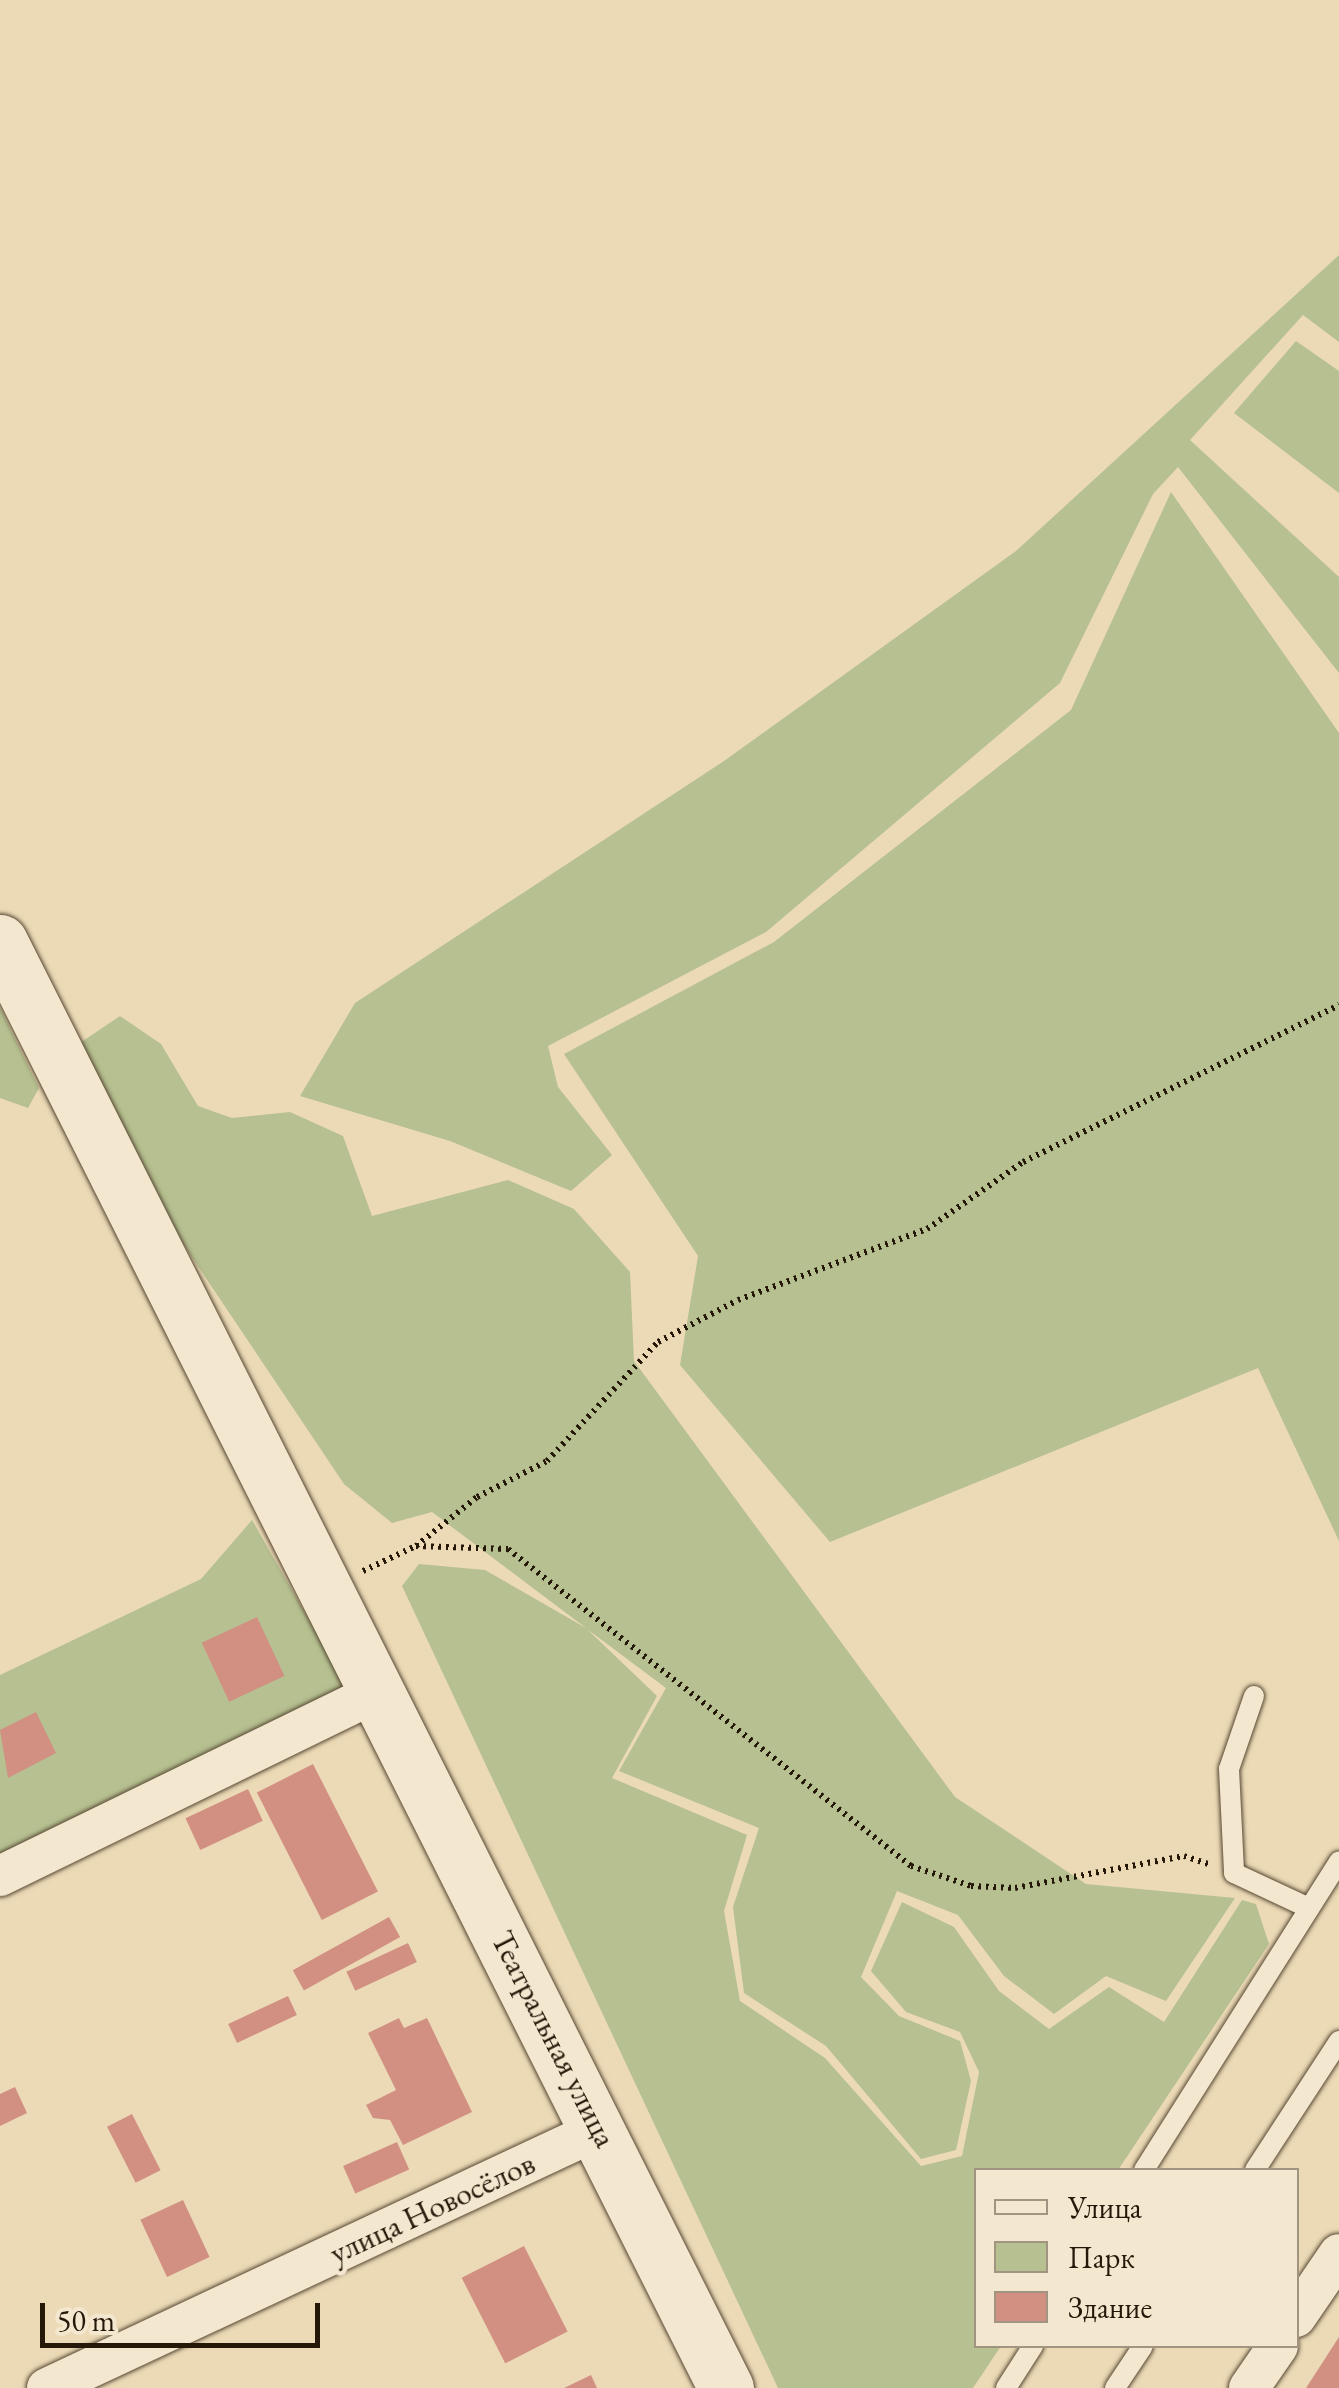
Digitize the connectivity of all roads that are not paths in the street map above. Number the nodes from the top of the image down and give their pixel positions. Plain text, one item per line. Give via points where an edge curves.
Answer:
1 (0, 942) edge
2 (378, 1692) junction
3 (1254, 1696) dead end
4 (1339, 1861) edge
5 (0, 1876) edge
6 (1309, 1908) junction
7 (1339, 2040) edge
8 (600, 2129) junction
9 (1145, 2168) edge
10 (1256, 2168) edge
11 (1339, 2254) edge
12 (1299, 2313) edge
13 (1032, 2348) edge
14 (1142, 2348) edge
15 (1277, 2348) edge
16 (46, 2388) edge
17 (726, 2388) edge
18 (1006, 2388) edge
19 (1116, 2388) edge
20 (1249, 2388) edge

1 - 2 main road, Театральная улица
2 - 5 street
2 - 8 main road, Театральная улица
3 - 6 lane via 1229,1770 1234,1873
4 - 6 lane
6 - 9 lane
7 - 10 lane
8 - 16 street, улица Новосёлов
8 - 17 main road, Театральная улица
11 - 12 street
13 - 18 lane
14 - 19 lane
15 - 20 street

